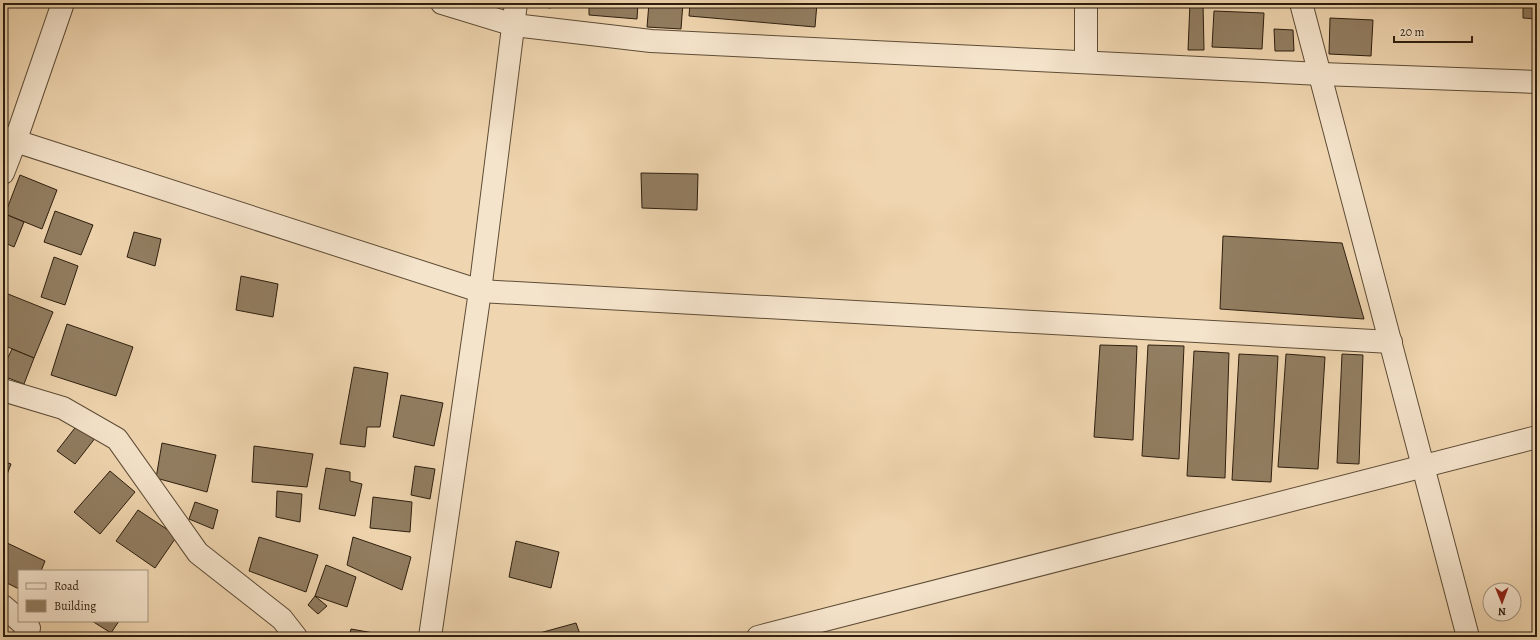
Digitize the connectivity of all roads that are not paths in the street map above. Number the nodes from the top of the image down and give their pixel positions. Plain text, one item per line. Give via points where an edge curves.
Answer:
1 (62, 3) edge
2 (442, 3) edge
3 (516, 3) edge
4 (1086, 3) edge
5 (1301, 3) edge
6 (514, 25) junction
7 (1086, 62) junction
8 (1321, 74) junction
9 (1537, 82) edge
10 (9, 140) edge
11 (3, 173) edge
12 (480, 291) junction
13 (1391, 342) junction
14 (3, 390) edge
15 (1537, 437) edge
16 (1424, 466) junction
17 (3, 606) edge
18 (18, 618) edge
19 (22, 622) edge
20 (24, 637) edge
21 (296, 637) edge
22 (430, 637) edge
23 (758, 637) edge
24 (1468, 637) edge

1 - 10 street
2 - 6 street
3 - 6 street
4 - 7 street
5 - 8 street
6 - 7 street via 651,41
6 - 12 street
7 - 8 street
8 - 9 street
8 - 13 street
10 - 11 street
10 - 12 street
12 - 13 street
12 - 22 street
13 - 16 street
14 - 21 street via 63,408 117,439 198,553 282,619
15 - 16 street
16 - 23 street
16 - 24 street
17 - 18 street
19 - 20 street via 29,628

